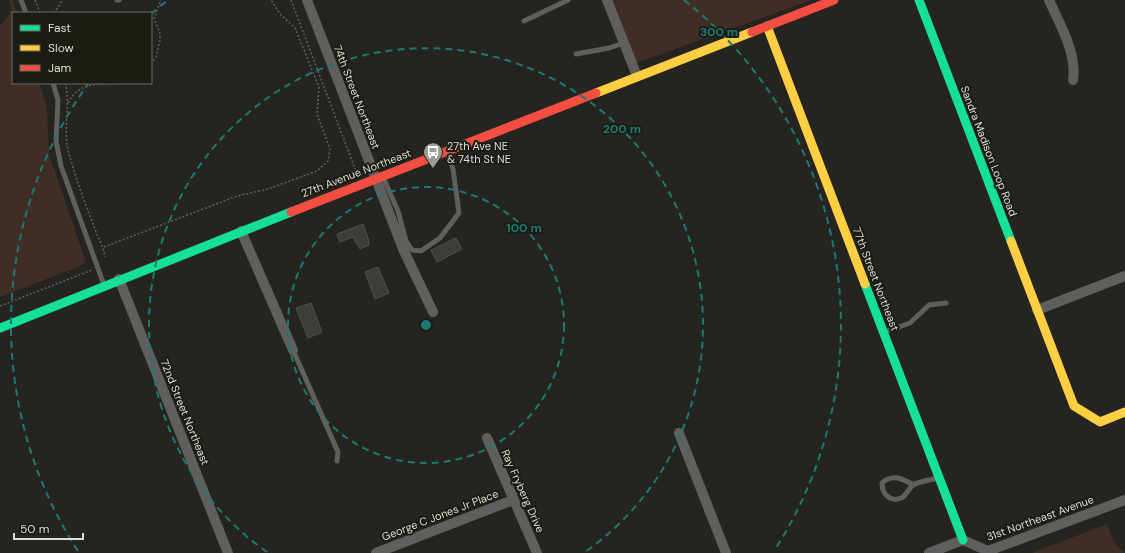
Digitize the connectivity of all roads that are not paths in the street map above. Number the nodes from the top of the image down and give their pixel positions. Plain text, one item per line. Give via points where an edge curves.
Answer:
1 (21, 0) edge
2 (307, 0) edge
3 (568, 0) edge
4 (607, 0) edge
5 (834, 0) edge
6 (919, 0) edge
7 (1050, 0) edge
8 (26, 12) edge
9 (524, 22) dead end
10 (767, 26) junction
11 (624, 43) junction
12 (576, 54) dead end
13 (637, 76) junction
14 (1073, 80) dead end
15 (53, 84) edge
16 (447, 150) junction
17 (380, 177) junction
18 (241, 230) junction
19 (1125, 276) edge
20 (119, 279) junction
21 (104, 285) junction
22 (946, 303) dead end
23 (1037, 310) junction
24 (433, 312) dead end
25 (0, 328) edge
26 (884, 332) junction
27 (293, 350) joint
28 (1125, 412) edge
29 (679, 433) dead end
30 (487, 438) dead end
31 (337, 461) dead end
32 (939, 478) junction
33 (914, 485) junction
34 (513, 500) junction
35 (1125, 500) edge
36 (963, 540) junction
37 (228, 553) edge
38 (376, 553) edge
39 (537, 553) edge
40 (726, 553) edge
41 (929, 553) edge

1 - 8 lane
2 - 17 street, 74th Street Northeast via 369,164
3 - 9 lane
4 - 11 street
5 - 10 street, 27th Avenue Northeast
6 - 23 street, Sandra Madison Loop Road
7 - 14 street via 1072,54 1075,71
10 - 13 street, 27th Avenue Northeast
10 - 26 street, 77th Street Northeast
11 - 12 lane
11 - 13 street
13 - 16 street, 27th Avenue Northeast
15 - 21 lane via 58,100 56,141 61,166
16 - 17 street, 27th Avenue Northeast
16 - 17 lane via 453,169 459,213 440,238 421,251 412,250 406,241 398,211
17 - 18 street, 27th Avenue Northeast
17 - 24 street, 74th Street Northeast via 403,249
18 - 20 street, 27th Avenue Northeast
18 - 27 street
19 - 23 street
20 - 21 street, 27th Avenue Northeast
20 - 37 street, 72nd Street Northeast
21 - 25 street, 27th Avenue Northeast
22 - 26 lane via 929,305 910,323
23 - 28 street, Sandra Madison Loop Road via 1074,406 1100,422
26 - 32 street, 77th Street Northeast
27 - 31 lane via 338,452
29 - 40 street
30 - 34 street, Ray Fryberg Drive
32 - 33 lane
32 - 36 street, 77th Street Northeast
33 - 33 lane via 904,496 895,500 887,497 882,490 882,483 886,478 893,477
34 - 38 street, George C Jones Jr Place
34 - 39 street, Ray Fryberg Drive
35 - 36 street, 31st Northeast Avenue via 988,551
36 - 41 street

